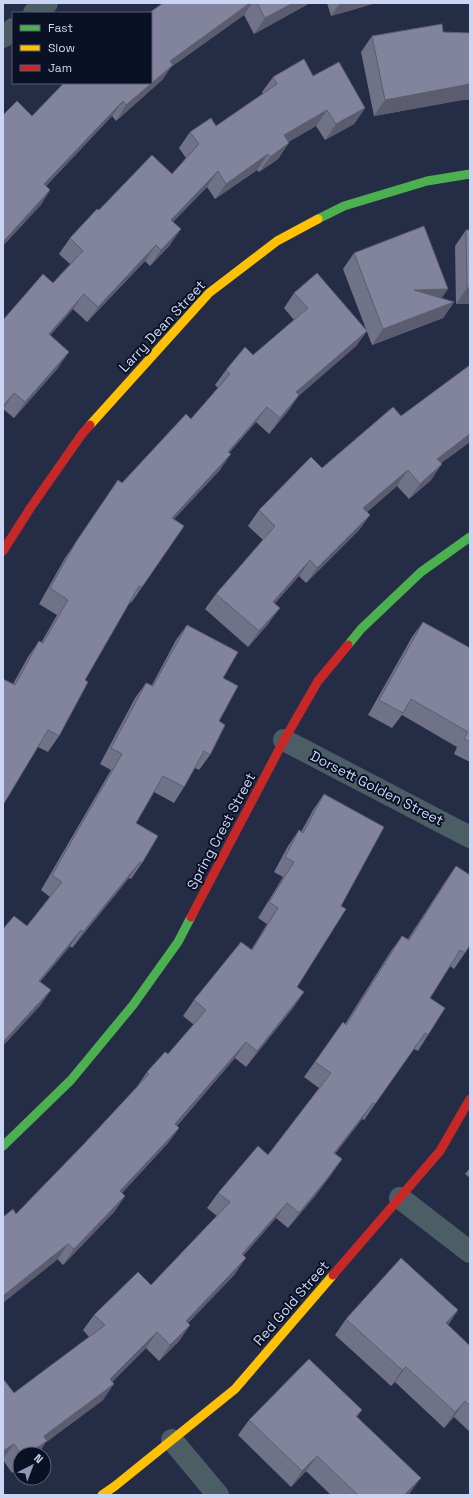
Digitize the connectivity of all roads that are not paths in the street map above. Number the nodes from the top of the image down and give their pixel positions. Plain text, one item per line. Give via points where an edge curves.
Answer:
1 (47, 3) edge
2 (35, 12) edge
3 (12, 30) edge
4 (3, 37) edge
5 (470, 174) edge
6 (470, 537) edge
7 (3, 552) edge
8 (284, 740) junction
9 (470, 837) edge
10 (470, 1099) edge
11 (3, 1146) edge
12 (400, 1198) junction
13 (470, 1252) edge
14 (172, 1440) junction
15 (102, 1495) edge
16 (218, 1495) edge

1 - 2 street
3 - 4 street
5 - 7 street, Larry Dean Street via 427,181 344,206 277,242 209,293 82,434
6 - 8 street, Spring Crest Street via 421,572 361,629 318,681
8 - 9 street, Dorsett Golden Street
8 - 11 street, Spring Crest Street via 178,942 133,1005 71,1080
10 - 12 street, Red Gold Street via 440,1151
12 - 13 street
12 - 14 street, Red Gold Street via 235,1388
14 - 15 street, Red Gold Street
14 - 16 street

